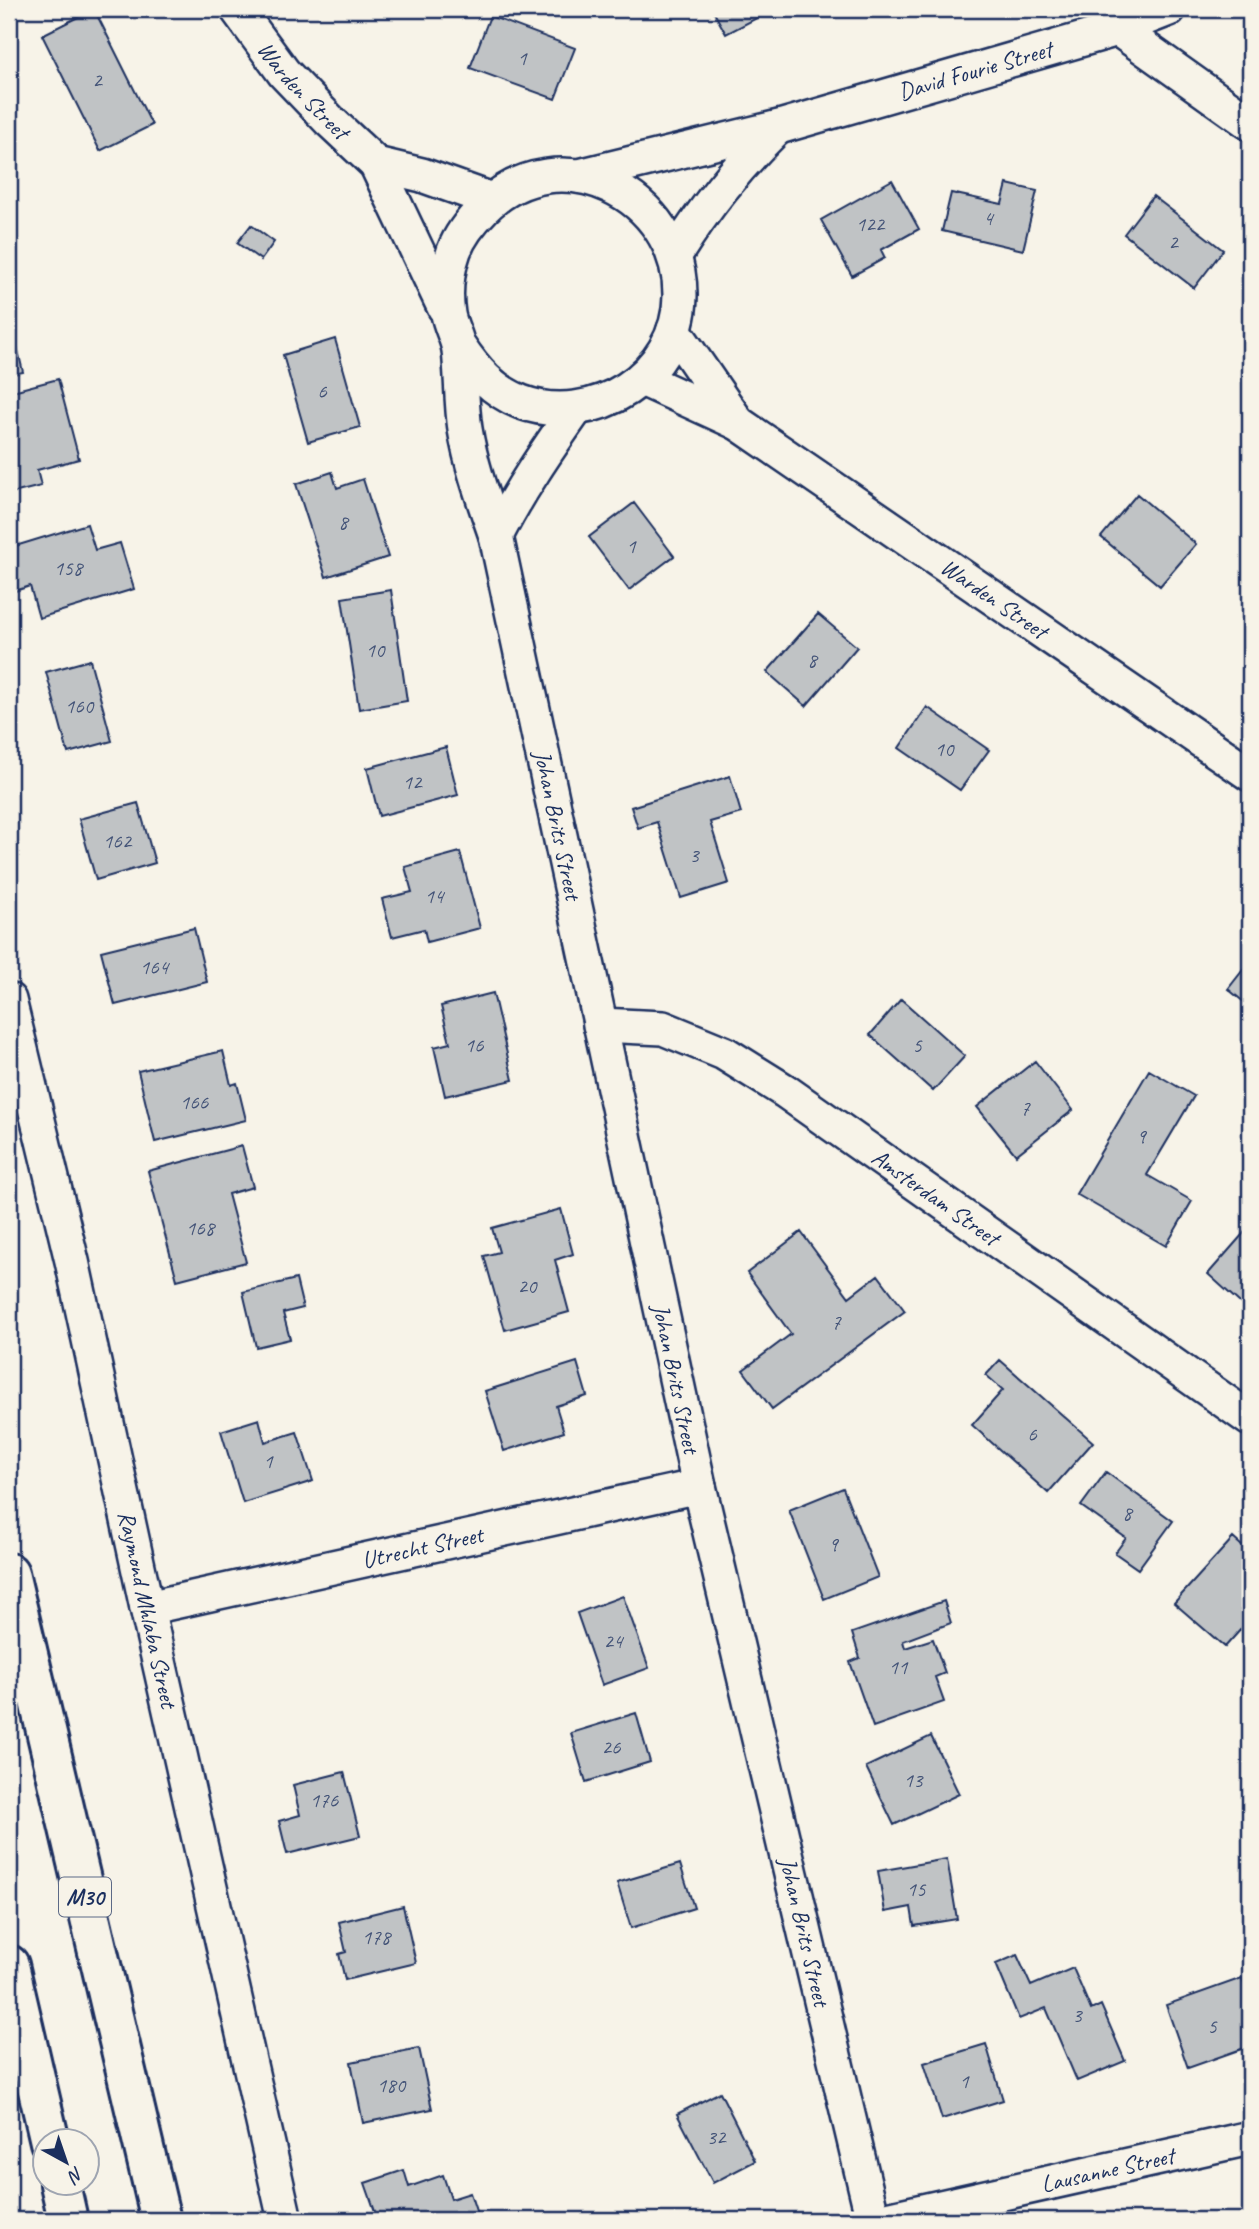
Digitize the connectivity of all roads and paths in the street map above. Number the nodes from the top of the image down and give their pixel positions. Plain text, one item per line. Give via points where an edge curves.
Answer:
1 (237, 9) edge
2 (1169, 9) edge
3 (1118, 29) junction
4 (1250, 123) edge
5 (779, 127) junction
6 (376, 164) junction
7 (576, 176) junction
8 (492, 200) junction
9 (675, 255) junction
10 (674, 330) junction
11 (453, 331) junction
12 (642, 379) junction
13 (576, 409) junction
14 (738, 423) junction
15 (496, 536) junction
16 (1250, 774) edge
17 (9, 1000) edge
18 (600, 1025) junction
19 (14, 1049) edge
20 (1250, 1419) edge
21 (699, 1486) junction
22 (9, 1573) edge
23 (147, 1608) junction
24 (9, 1965) edge
25 (47, 2128) edge
26 (1250, 2138) edge
27 (63, 2198) edge
28 (68, 2220) edge
29 (161, 2220) edge
30 (285, 2220) edge
31 (873, 2220) edge
32 (882, 2220) edge

1 - 6 street, Warden Street via 284,74
2 - 3 street, David Fourie Street
3 - 4 street
3 - 5 street, David Fourie Street
5 - 7 street, David Fourie Street
5 - 9 street, David Fourie Street via 739,165
6 - 8 street, Warden Street
6 - 11 street, Warden Street
7 - 8 street via 518,184
7 - 9 street via 608,184 637,201 660,226
8 - 11 street via 469,223 454,251 446,283
9 - 10 street via 680,292
10 - 12 street
10 - 14 street, Warden Street
11 - 13 street via 475,369 495,388 548,409
11 - 15 street, Johan Brits Street via 473,468
12 - 13 street via 611,399
12 - 14 street, Warden Street
13 - 15 street via 537,464
14 - 16 street, Warden Street
15 - 18 street, Johan Brits Street
17 - 19 street, Raymond Mhlaba Street
18 - 20 street, Amsterdam Street via 663,1028 744,1066
18 - 21 street, Johan Brits Street
19 - 23 street, Raymond Mhlaba Street via 72,1261
21 - 23 street, Utrecht Street
21 - 31 street, Johan Brits Street
22 - 29 main road, M30
23 - 30 street, Raymond Mhlaba Street
24 - 25 main road
26 - 32 street, Lausanne Street
27 - 28 main road

